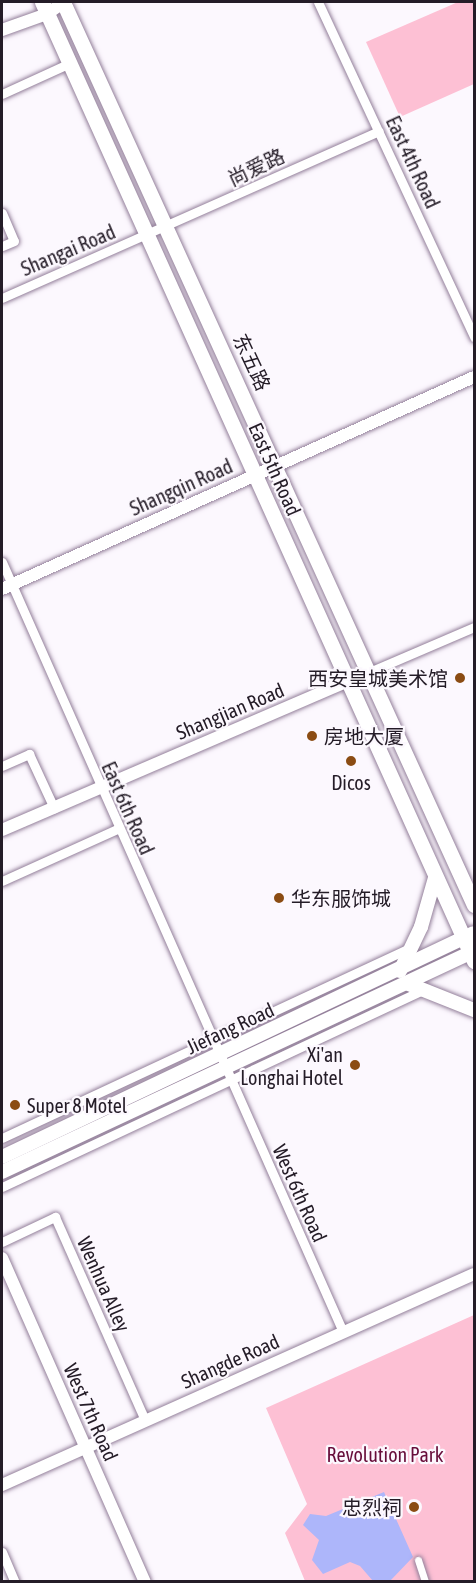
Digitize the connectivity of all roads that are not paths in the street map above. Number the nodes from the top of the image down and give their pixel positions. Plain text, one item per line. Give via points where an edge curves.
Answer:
1 (63, 2) edge
2 (318, 2) edge
3 (44, 8) edge
4 (2, 30) edge
5 (70, 63) junction
6 (2, 94) edge
7 (379, 131) junction
8 (2, 213) edge
9 (166, 228) junction
10 (148, 236) junction
11 (2, 246) edge
12 (2, 298) edge
13 (474, 337) edge
14 (474, 377) edge
15 (276, 466) junction
16 (255, 475) junction
17 (2, 562) edge
18 (6, 587) edge
19 (474, 627) edge
20 (369, 672) junction
21 (347, 682) junction
22 (2, 766) edge
23 (99, 788) junction
24 (54, 808) junction
25 (117, 829) junction
26 (2, 830) edge
27 (435, 878) junction
28 (468, 879) edge
29 (2, 881) edge
30 (474, 905) edge
31 (468, 936) edge
32 (412, 947) junction
33 (473, 955) edge
34 (403, 977) junction
35 (424, 990) junction
36 (474, 1010) edge
37 (211, 1041) junction
38 (221, 1062) junction
39 (230, 1082) junction
40 (2, 1138) edge
41 (2, 1157) edge
42 (2, 1172) edge
43 (2, 1187) edge
44 (2, 1242) edge
45 (2, 1258) edge
46 (474, 1274) edge
47 (343, 1332) junction
48 (145, 1420) junction
49 (86, 1447) junction
50 (2, 1485) edge
51 (2, 1552) edge
52 (418, 1560) dead end
53 (15, 1581) edge
54 (145, 1581) edge
55 (425, 1581) edge

1 - 3 street
1 - 9 main road, 东五路
2 - 7 street, East 4th Road
3 - 4 street
3 - 5 main road, East 5th Road
5 - 6 street
5 - 10 main road, East 5th Road
7 - 9 street, 尚爱路
7 - 13 street, East 4th Road
8 - 11 street via 14,241
9 - 10 street, 尚爱路
9 - 15 main road, 东五路
10 - 12 street, Shangai Road
10 - 16 main road, East 5th Road
14 - 15 street, Shangqin Road
15 - 16 street, Shangqin Road
15 - 20 main road, 东五路
16 - 18 street, Shangqin Road
16 - 21 main road, East 5th Road
17 - 18 street, East 6th Road
18 - 23 street, East 6th Road
19 - 20 street, Shangjian Road
20 - 21 street, Shangjian Road
20 - 28 main road, 东五路
21 - 23 street, Shangjian Road
21 - 27 main road, East 5th Road
22 - 24 street via 29,754
23 - 24 street, Shangjian Road
23 - 25 street, East 6th Road
24 - 26 street, Shangjian Road
25 - 29 street
25 - 37 street, East 6th Road
27 - 31 main road, East 5th Road
27 - 32 main road
28 - 30 main road, 东五路
31 - 33 main road, East 5th Road
31 - 34 main road, Jiefang Road
32 - 34 main road
32 - 37 street
33 - 34 main road, Jiefang Road
34 - 35 main road
34 - 38 main road, Jiefang Road
35 - 36 main road
35 - 39 street
37 - 38 street, East 6th Road
37 - 40 street
38 - 39 street, West 6th Road
38 - 41 main road, Jiefang Road
38 - 42 main road, Jiefang Road
39 - 43 street
39 - 47 street, West 6th Road
44 - 48 street, Wenhua Alley via 55,1217
45 - 49 street, West 7th Road
46 - 47 street, Shangde Road
47 - 48 street, Shangde Road
48 - 49 street, Shangde Road
49 - 50 street, Shangde Road
49 - 54 street, West 7th Road
51 - 53 street
52 - 55 street

